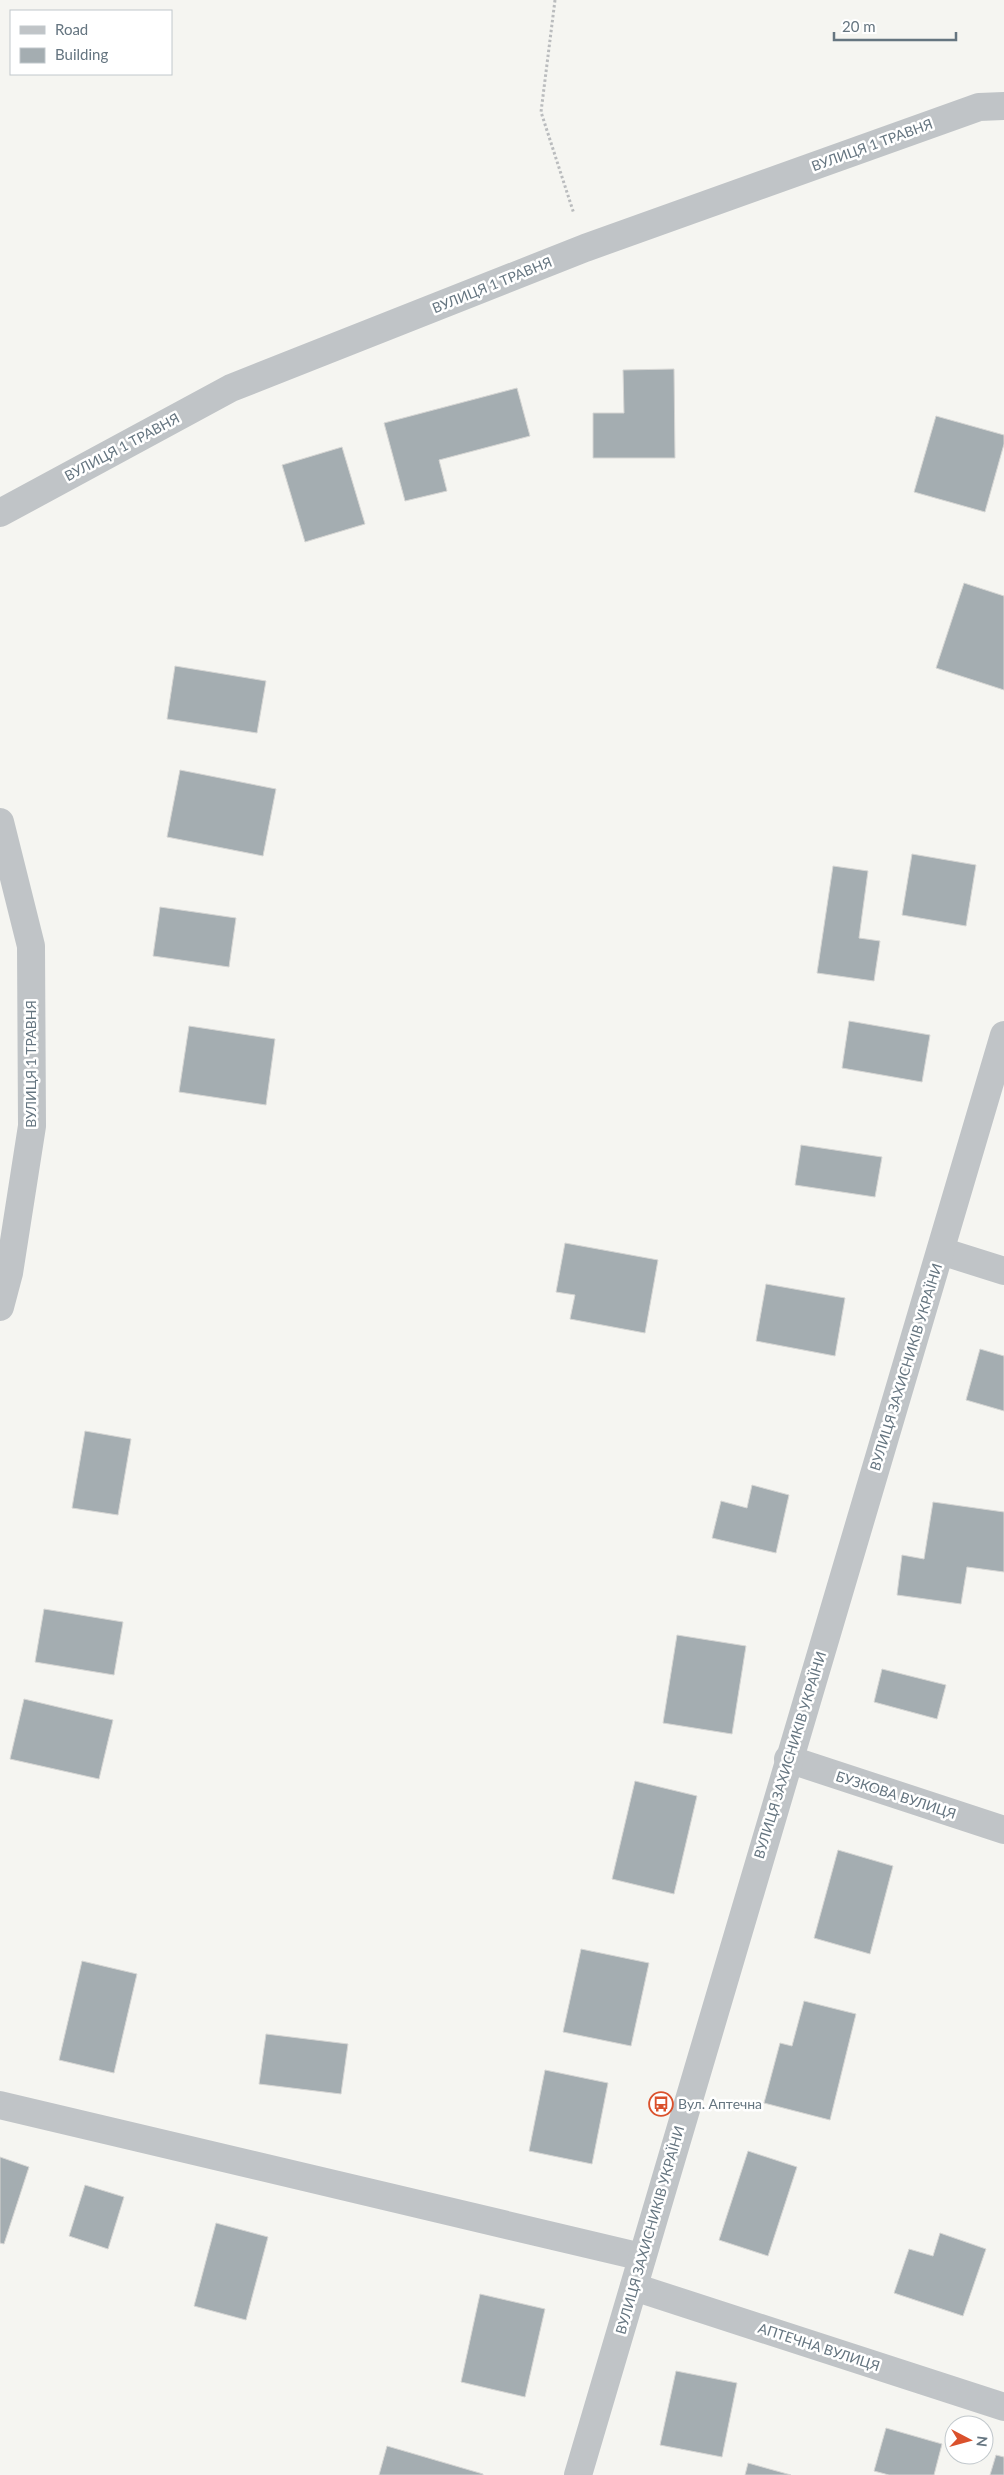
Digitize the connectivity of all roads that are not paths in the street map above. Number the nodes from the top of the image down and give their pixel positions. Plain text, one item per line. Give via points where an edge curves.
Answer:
1 (1004, 106) edge
2 (0, 513) edge
3 (0, 822) edge
4 (1004, 1035) edge
5 (941, 1251) junction
6 (1004, 1271) edge
7 (0, 1307) edge
8 (788, 1760) junction
9 (1004, 1830) edge
10 (0, 2104) edge
11 (642, 2257) junction
12 (634, 2287) junction
13 (1004, 2407) edge
14 (578, 2475) edge

1 - 2 street, ВУЛИЦЯ 1 ТРАВНЯ via 979,107 585,248 231,388
3 - 7 street, ВУЛИЦЯ 1 ТРАВНЯ via 31,946 32,1126 9,1273
4 - 5 street, ВУЛИЦЯ ЗАХИСНИКІВ УКРАЇНИ
5 - 6 street
5 - 8 street, ВУЛИЦЯ ЗАХИСНИКІВ УКРАЇНИ
8 - 9 street, БУЗКОВА ВУЛИЦЯ
8 - 11 street, ВУЛИЦЯ ЗАХИСНИКІВ УКРАЇНИ
10 - 11 street
11 - 12 street, ВУЛИЦЯ ЗАХИСНИКІВ УКРАЇНИ
12 - 13 street, АПТЕЧНА ВУЛИЦЯ
12 - 14 street, ВУЛИЦЯ ЗАХИСНИКІВ УКРАЇНИ

